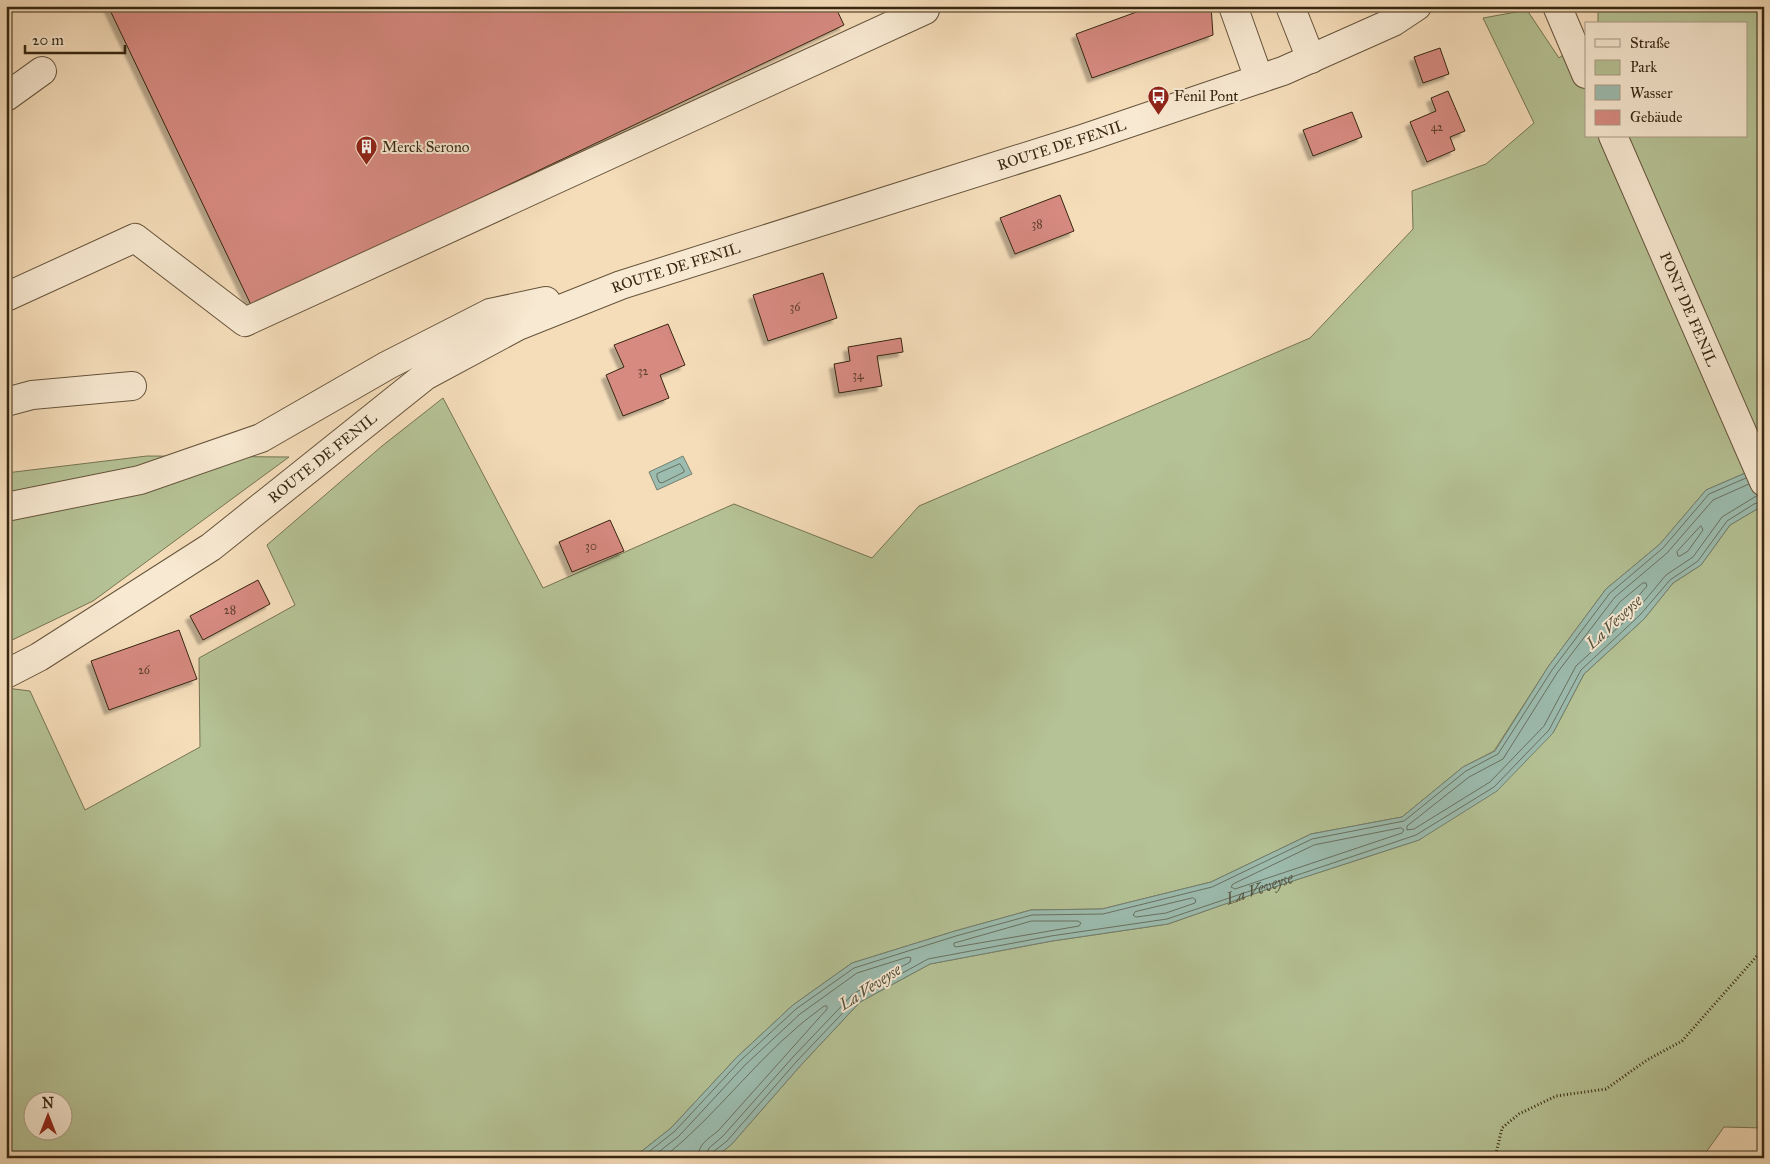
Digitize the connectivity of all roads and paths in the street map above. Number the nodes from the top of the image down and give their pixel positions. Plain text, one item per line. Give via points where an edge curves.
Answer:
1 (1234, 6) edge
2 (1290, 6) edge
3 (1417, 6) edge
4 (928, 8) edge
5 (1562, 17) edge
6 (1311, 59) junction
7 (42, 71) dead end
8 (1585, 72) edge
9 (1259, 79) junction
10 (6, 98) edge
11 (1614, 138) edge
12 (621, 285) junction
13 (6, 297) edge
14 (132, 386) dead end
15 (6, 402) edge
16 (1764, 482) edge
17 (6, 507) edge
18 (6, 674) edge
19 (1764, 948) edge
20 (6, 1155) edge
21 (19, 1158) edge
22 (1495, 1158) edge

1 - 9 street
2 - 6 street
3 - 6 street, ROUTE DE FENIL via 1394,22
4 - 13 street via 245,322 135,238
5 - 8 street
6 - 9 street, ROUTE DE FENIL
7 - 10 street
9 - 12 street, ROUTE DE FENIL via 1082,139
11 - 16 street, PONT DE FENIL
12 - 17 street via 490,313 388,365 261,438 140,480
12 - 18 street, ROUTE DE FENIL via 518,326 426,376 211,547 39,657
14 - 15 street via 32,395
19 - 22 path via 1682,1041 1647,1060 1606,1089 1556,1096 1519,1114 1502,1128
20 - 21 path

